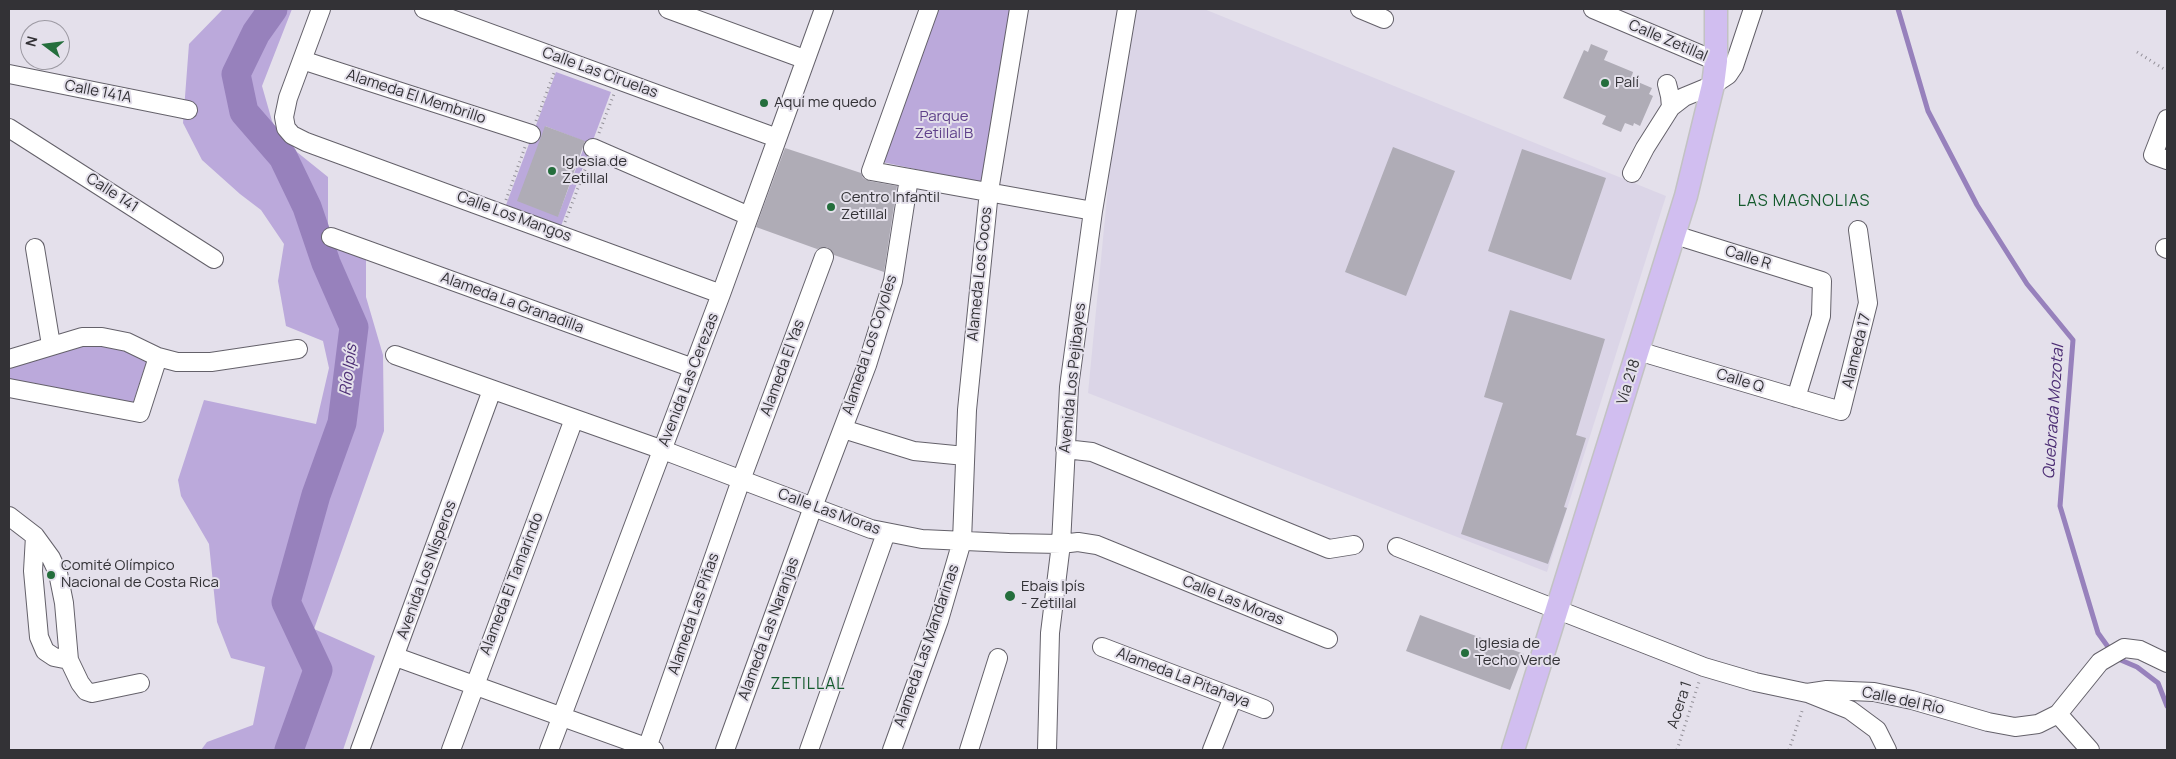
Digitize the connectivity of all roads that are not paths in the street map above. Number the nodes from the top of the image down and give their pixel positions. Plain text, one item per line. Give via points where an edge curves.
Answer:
1 (321, 9) edge
2 (424, 9) edge
3 (668, 9) edge
4 (929, 9) edge
5 (1019, 9) edge
6 (1127, 9) edge
7 (1360, 9) edge
8 (1593, 9) edge
9 (1716, 9) edge
10 (1753, 9) edge
11 (819, 10) edge
12 (1384, 19) dead end
13 (804, 59) junction
14 (302, 60) junction
15 (1716, 61) junction
16 (9, 74) edge
17 (1667, 84) dead end
18 (1713, 85) junction
19 (1671, 107) junction
20 (188, 110) dead end
21 (2167, 119) edge
22 (9, 128) edge
23 (531, 134) dead end
24 (777, 138) junction
25 (593, 148) dead end
26 (2160, 158) edge
27 (1632, 173) dead end
28 (909, 178) junction
29 (989, 192) junction
30 (1093, 211) junction
31 (750, 216) junction
32 (1858, 230) dead end
33 (1674, 235) junction
34 (331, 237) dead end
35 (35, 248) dead end
36 (824, 257) dead end
37 (214, 259) dead end
38 (721, 294) junction
39 (51, 345) junction
40 (298, 349) dead end
41 (1638, 351) junction
42 (395, 355) dead end
43 (158, 357) junction
44 (9, 359) edge
45 (693, 368) junction
46 (9, 388) edge
47 (492, 390) junction
48 (1796, 398) junction
49 (1841, 411) joint
50 (574, 419) junction
51 (843, 429) junction
52 (1065, 449) junction
53 (663, 450) junction
54 (965, 456) junction
55 (741, 480) junction
56 (813, 507) junction
57 (9, 516) edge
58 (886, 533) junction
59 (35, 536) junction
60 (962, 541) junction
61 (1061, 544) junction
62 (1354, 545) dead end
63 (1397, 547) dead end
64 (1557, 610) junction
65 (1328, 640) dead end
66 (1102, 647) dead end
67 (396, 657) junction
68 (998, 658) dead end
69 (69, 660) junction
70 (2167, 663) edge
71 (140, 683) dead end
72 (474, 685) junction
73 (1807, 693) junction
74 (1233, 697) junction
75 (1264, 709) dead end
76 (2058, 714) junction
77 (562, 716) junction
78 (2091, 748) edge
79 (650, 749) edge
80 (360, 750) edge
81 (451, 750) edge
82 (549, 750) edge
83 (725, 750) edge
84 (809, 750) edge
85 (892, 750) edge
86 (969, 750) edge
87 (1047, 750) edge
88 (1212, 750) edge
89 (1513, 750) edge
90 (1887, 750) edge

1 - 14 street, Calle Los Mangos
2 - 24 street, Calle Las Ciruelas
3 - 13 street
4 - 28 street via 871,171
5 - 29 street, Alameda Los Cocos
6 - 30 street, Avenida Los Pejibayes
7 - 12 street
8 - 15 street, Calle Zetillal
9 - 15 main road, Vía 218
10 - 18 street via 1734,66 1728,75
11 - 13 street, Avenida Las Cerezas
13 - 24 street, Avenida Las Cerezas
14 - 23 street, Alameda El Membrillo
14 - 38 street, Calle Los Mangos via 284,117 286,128 292,135
15 - 18 main road, Vía 218
16 - 20 street, Calle 141A
17 - 19 street
18 - 19 street via 1684,97
18 - 33 main road, Vía 218
19 - 27 street
21 - 26 street
22 - 37 street, Calle 141
24 - 31 street, Avenida Las Cerezas
25 - 31 street
28 - 29 street
28 - 51 street, Alameda Los Coyoles via 893,281
29 - 30 street
29 - 54 street, Alameda Los Cocos
30 - 52 street, Avenida Los Pejibayes via 1069,386
31 - 38 street, Avenida Las Cerezas
32 - 49 street, Alameda 17 via 1868,304
33 - 41 main road, Vía 218
33 - 48 street, Calle R via 1822,281 1821,316
34 - 45 street, Alameda La Granadilla
35 - 39 street
36 - 55 street, Alameda El Yas
38 - 45 street, Avenida Las Cerezas
39 - 43 street via 82,337 102,337 127,342
39 - 44 street
40 - 43 street via 211,362 177,362
41 - 48 street, Calle Q
41 - 64 main road, Vía 218
42 - 47 street, Calle Las Moras
43 - 46 street via 140,412
45 - 53 street, Avenida Las Cerezas
47 - 50 street, Calle Las Moras
47 - 67 street, Avenida Los Nísperos
48 - 49 street, Calle Q
50 - 53 street, Calle Las Moras
50 - 72 street, Alameda El Tamarindo
51 - 54 street via 914,451
51 - 56 street, Alameda Los Coyoles
52 - 61 street, Avenida Los Pejibayes
52 - 62 street via 1092,452 1329,549
53 - 55 street, Calle Las Moras
53 - 77 street, Avenida Las Cerezas
54 - 60 street, Alameda Los Cocos
55 - 56 street, Calle Las Moras
55 - 79 street, Alameda Las Piñas
56 - 58 street, Calle Las Moras
56 - 83 street, Alameda Las Naranjas
57 - 59 street
58 - 60 street, Calle Las Moras
58 - 84 street
59 - 69 street via 58,573
59 - 69 street via 33,571 39,637 45,651
60 - 61 street, Calle Las Moras
60 - 85 street, Alameda Las Mandarinas via 939,620
61 - 65 street, Calle Las Moras via 1097,545
61 - 87 street, Avenida Los Pejibayes via 1050,633
63 - 64 street, Calle del Río
64 - 73 street, Calle del Río via 1704,667
64 - 89 main road, Vía 218
66 - 74 street, Alameda La Pitahaya
67 - 72 street
67 - 80 street, Avenida Los Nísperos
68 - 86 street
69 - 71 street via 80,683 92,693
70 - 76 street, Calle del Río via 2140,650 2124,648 2100,662
72 - 77 street
72 - 81 street, Alameda El Tamarindo
73 - 76 street, Calle del Río via 1827,690 1874,692 2015,727 2038,724
73 - 90 street via 1850,710 1877,730
74 - 75 street, Alameda La Pitahaya
74 - 88 street
76 - 78 street
77 - 79 street
77 - 82 street, Avenida Las Cerezas

